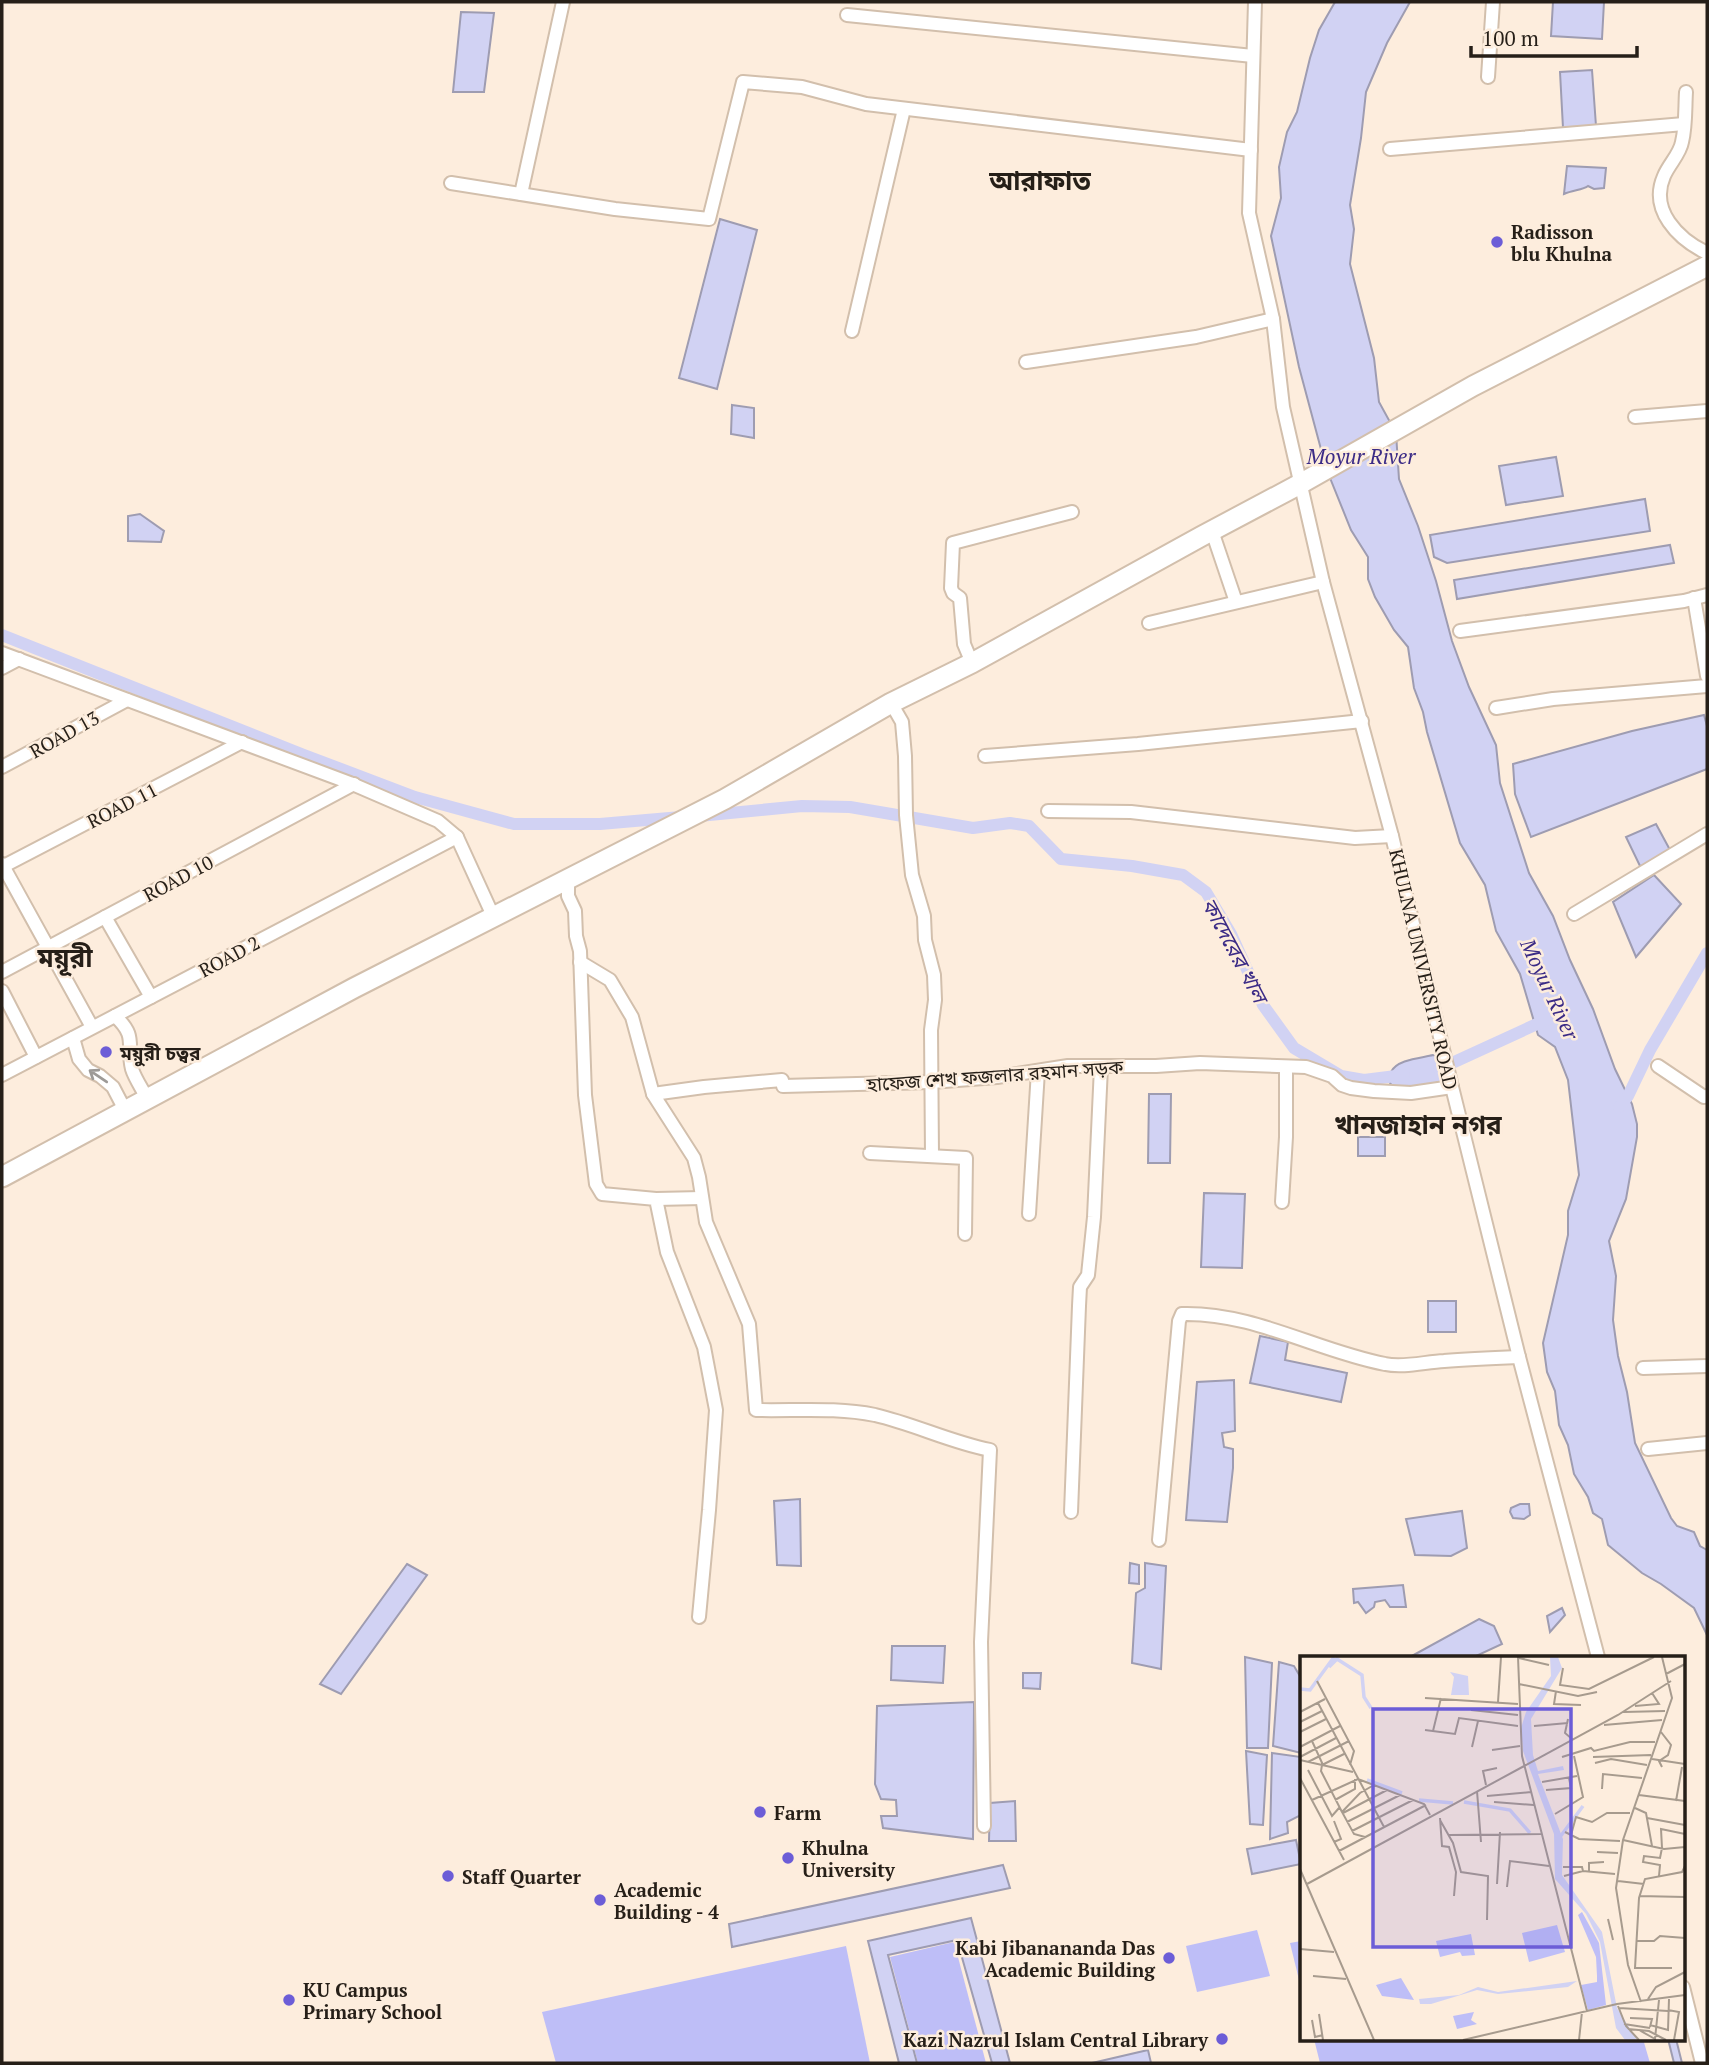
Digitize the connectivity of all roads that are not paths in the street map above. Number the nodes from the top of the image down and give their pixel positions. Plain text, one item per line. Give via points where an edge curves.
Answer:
1 (563, 2) edge
2 (1255, 2) edge
3 (1493, 2) edge
4 (847, 15) dead end
5 (1253, 56) junction
6 (1488, 77) dead end
7 (1686, 92) dead end
8 (904, 108) junction
9 (1684, 124) junction
10 (1390, 149) dead end
11 (1251, 150) junction
12 (451, 183) dead end
13 (521, 194) junction
14 (1707, 253) edge
15 (1707, 266) edge
16 (1273, 319) junction
17 (852, 331) dead end
18 (1026, 362) dead end
19 (1707, 411) edge
20 (1635, 417) dead end
21 (1308, 480) junction
22 (1072, 512) dead end
23 (1212, 531) junction
24 (1323, 582) junction
25 (1701, 597) edge
26 (1236, 602) junction
27 (1149, 623) dead end
28 (1460, 631) dead end
29 (2, 653) edge
30 (19, 659) junction
31 (972, 663) junction
32 (2, 668) edge
33 (1707, 676) edge
34 (1707, 686) edge
35 (127, 699) junction
36 (891, 703) junction
37 (1496, 708) dead end
38 (1362, 721) junction
39 (242, 743) junction
40 (985, 756) dead end
41 (2, 768) edge
42 (354, 785) junction
43 (1048, 811) dead end
44 (1707, 834) edge
45 (1392, 836) junction
46 (457, 837) junction
47 (2, 866) edge
48 (568, 878) junction
49 (1574, 914) dead end
50 (105, 917) junction
51 (494, 918) junction
52 (47, 948) junction
53 (580, 962) junction
54 (2, 972) edge
55 (2, 991) edge
56 (151, 997) junction
57 (115, 1016) junction
58 (92, 1027) junction
59 (73, 1038) junction
60 (36, 1057) junction
61 (1658, 1066) dead end
62 (1101, 1067) junction
63 (1286, 1067) junction
64 (1038, 1071) junction
65 (2, 1075) edge
66 (932, 1082) junction
67 (1452, 1087) junction
68 (653, 1094) junction
69 (1707, 1096) edge
70 (148, 1100) junction
71 (126, 1112) junction
72 (870, 1153) dead end
73 (932, 1156) junction
74 (2, 1177) edge
75 (702, 1198) junction
76 (656, 1199) junction
77 (1282, 1202) dead end
78 (1029, 1214) dead end
79 (965, 1234) dead end
80 (1519, 1357) junction
81 (1707, 1366) edge
82 (1643, 1368) dead end
83 (1707, 1443) edge
84 (1648, 1449) dead end
85 (1071, 1512) dead end
86 (1159, 1540) dead end
87 (699, 1616) dead end
88 (1598, 1656) edge
89 (984, 1826) dead end
90 (1684, 1991) edge
91 (1702, 2063) edge

1 - 13 street
2 - 5 street, KHULNA UNIVERSITY ROAD
3 - 6 street
4 - 5 street
5 - 11 street, KHULNA UNIVERSITY ROAD
7 - 9 street
8 - 11 street
8 - 13 street via 866,104 803,87 743,82 709,219
8 - 17 street
9 - 10 street
9 - 14 street via 1682,143 1659,194 1661,209 1680,236
11 - 16 street, KHULNA UNIVERSITY ROAD via 1249,213
12 - 13 street
15 - 21 main road via 1473,386
16 - 18 street via 1196,337
16 - 21 street, KHULNA UNIVERSITY ROAD via 1283,407
19 - 20 street
21 - 23 main road
21 - 24 street, KHULNA UNIVERSITY ROAD
22 - 31 street via 953,543 951,588 960,598 964,643
23 - 26 street
23 - 31 main road
24 - 26 street
24 - 38 street, KHULNA UNIVERSITY ROAD
25 - 28 street
25 - 33 street
26 - 27 street
29 - 30 street
30 - 32 street
30 - 35 street
31 - 36 main road
34 - 37 street
35 - 39 street
35 - 41 street, ROAD 13
36 - 48 main road via 725,799
36 - 66 street via 902,722 912,875 933,975
38 - 40 street
38 - 45 street, KHULNA UNIVERSITY ROAD
39 - 42 street
39 - 47 street, ROAD 11
42 - 46 street via 438,821
42 - 50 street, ROAD 10
43 - 45 street via 1131,813 1355,838
44 - 49 street
45 - 67 street, KHULNA UNIVERSITY ROAD
46 - 51 street
46 - 56 street, ROAD 2
47 - 52 street
48 - 51 main road
48 - 53 street
50 - 52 street, ROAD 10
50 - 56 street
51 - 70 main road
52 - 54 street, ROAD 10
52 - 58 street
53 - 68 street via 610,980 632,1017
53 - 76 street via 584,1095 596,1184 603,1194
55 - 60 street
56 - 57 street, ROAD 2
57 - 58 street, ROAD 2
57 - 70 street via 131,1038 133,1073
58 - 59 street, ROAD 2
59 - 60 street, ROAD 2
71 -> 59 street via 113,1087 79,1059
60 - 65 street, ROAD 2
61 - 69 street
62 - 63 street, হাফেজ শেখ ফজলার রহমান সড়ক via 1200,1062
62 - 64 street, হাফেজ শেখ ফজলার রহমান সড়ক
62 - 85 street via 1094,1217 1088,1275 1080,1287
63 - 67 street, হাফেজ শেখ ফজলার রহমান সড়ক via 1306,1067 1332,1076 1342,1085 1374,1091 1410,1093
63 - 77 street
64 - 66 street, হাফেজ শেখ ফজলার রহমান সড়ক
64 - 78 street
66 - 68 street, হাফেজ শেখ ফজলার রহমান সড়ক via 783,1086 782,1080
66 - 73 street
67 - 80 street, KHULNA UNIVERSITY ROAD
68 - 75 street via 694,1158
70 - 71 main road
71 - 74 main road
72 - 73 street
73 - 79 street via 966,1158
75 - 76 street
75 - 89 street via 706,1222 749,1324 756,1410 848,1410 989,1450 981,1642
76 - 87 street via 667,1252 704,1347 716,1410
80 - 86 street via 1389,1365 1285,1333 1202,1314 1182,1314
80 - 88 street, KHULNA UNIVERSITY ROAD
81 - 82 street
83 - 84 street
90 - 91 street

